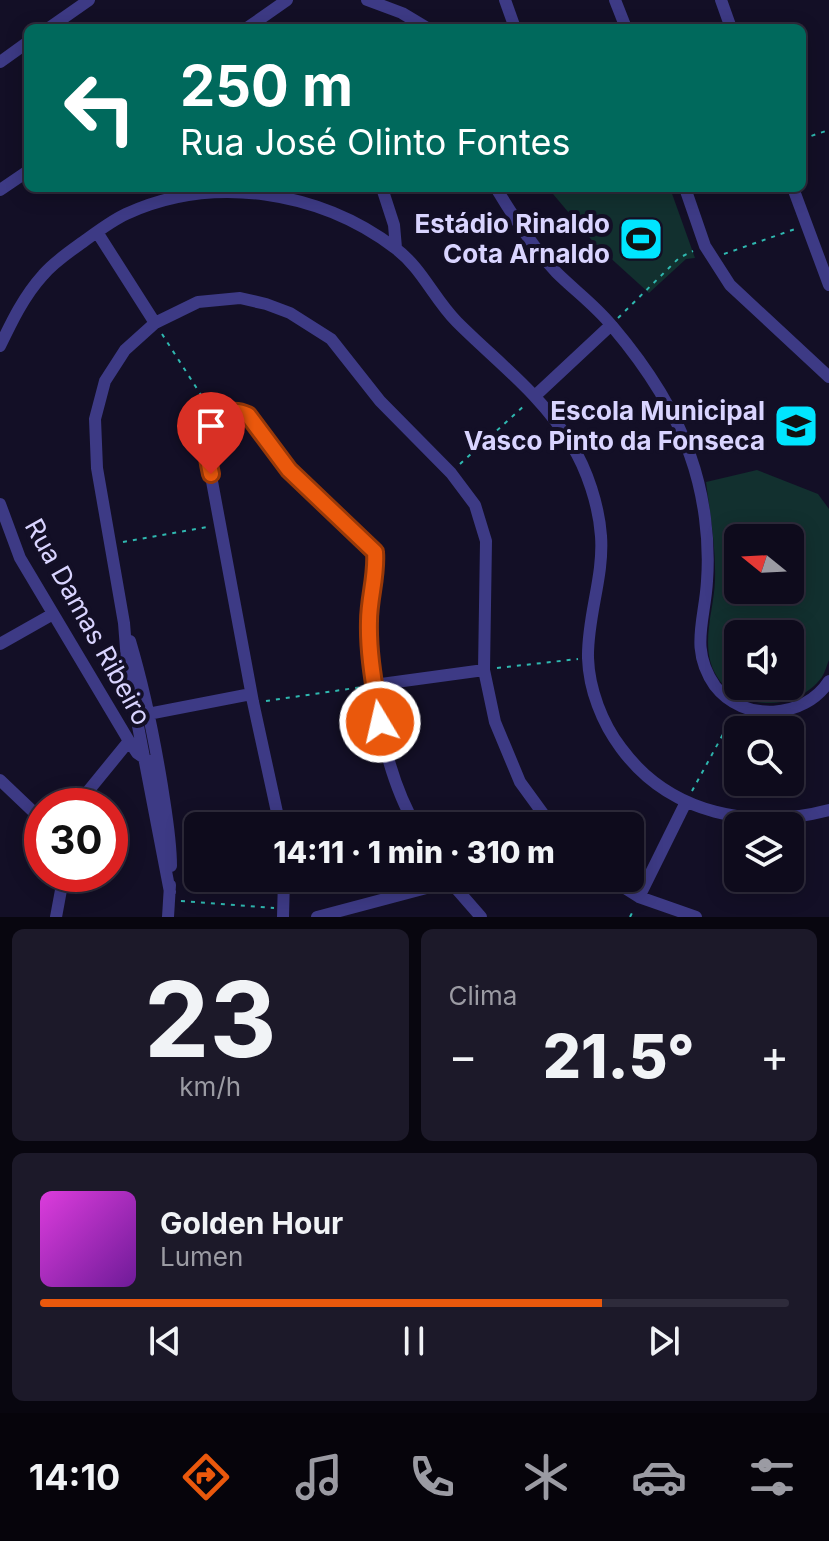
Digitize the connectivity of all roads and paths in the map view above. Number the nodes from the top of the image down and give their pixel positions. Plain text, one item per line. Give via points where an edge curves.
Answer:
1 (89, 0) edge
2 (287, 0) edge
3 (367, 0) edge
4 (505, 0) edge
5 (615, 0) edge
6 (721, 0) edge
7 (55, 24) edge
8 (253, 24) edge
9 (420, 24) edge
10 (514, 24) edge
11 (624, 24) edge
12 (730, 24) edge
13 (24, 45) edge
14 (0, 62) edge
15 (829, 130) edge
16 (806, 138) edge
17 (24, 174) edge
18 (0, 190) edge
19 (383, 192) edge
20 (498, 192) edge
21 (686, 192) edge
22 (795, 192) edge
23 (807, 225) junction
24 (97, 232) junction
25 (396, 248) junction
26 (709, 252) junction
27 (829, 285) edge
28 (155, 323) junction
29 (611, 325) junction
30 (0, 346) edge
31 (829, 377) edge
32 (536, 395) junction
33 (215, 417) junction
34 (451, 473) junction
35 (0, 504) edge
36 (220, 525) junction
37 (112, 544) junction
38 (53, 614) junction
39 (124, 623) junction
40 (0, 644) edge
41 (588, 658) junction
42 (484, 670) junction
43 (128, 674) junction
44 (829, 681) edge
45 (374, 685) junction
46 (252, 698) junction
47 (738, 706) junction
48 (148, 714) junction
49 (129, 741) junction
50 (144, 757) junction
51 (0, 780) edge
52 (91, 788) edge
53 (162, 790) junction
54 (686, 802) junction
55 (24, 803) edge
56 (829, 810) edge
57 (277, 812) edge
58 (410, 812) edge
59 (542, 812) edge
60 (61, 892) edge
61 (284, 892) edge
62 (406, 892) edge
63 (459, 892) edge
64 (631, 892) edge
65 (170, 896) junction
66 (639, 897) junction
67 (283, 913) edge
68 (56, 917) edge
69 (168, 917) edge
70 (317, 917) edge
71 (481, 917) edge
72 (696, 917) edge

1 - 7 street
2 - 8 street
3 - 9 street
4 - 10 street
5 - 11 street
6 - 12 street
13 - 14 street
15 - 16 path
17 - 18 street
19 - 25 street
20 - 29 street via 537,251
21 - 26 street
22 - 23 street
23 - 26 path
23 - 27 street
24 - 25 street via 126,214 190,195 262,193 337,214
24 - 28 street
24 - 30 street via 44,273
25 - 32 street via 455,320
26 - 29 path via 679,258
26 - 31 street via 730,285
28 - 33 path
28 - 34 street via 198,302 221,299 240,298 290,313 331,339 380,401
28 - 37 street via 125,350 105,381 95,419 97,468
29 - 32 street
29 - 47 street via 657,386 691,456 706,537 699,645 716,687
32 - 34 path
32 - 41 street via 572,445 601,535
33 - 36 street via 206,449
33 - 45 street via 229,411 248,415 289,470 375,552 369,621
34 - 42 street via 475,505 486,541
35 - 38 street, Rua Damas Ribeiro via 20,558
36 - 37 path
36 - 46 street
37 - 39 street
38 - 40 street
38 - 49 street, Rua Damas Ribeiro
39 - 43 street
39 - 48 street
41 - 42 path
41 - 54 street via 596,700 619,746 633,763
42 - 45 street
42 - 59 street via 507,755
43 - 48 street
43 - 50 street
44 - 47 street via 801,706 769,713
45 - 46 path
45 - 58 street via 389,760
46 - 48 street
46 - 57 street
47 - 54 path
48 - 53 street
49 - 50 street, Rua Damas Ribeiro
49 - 52 street
50 - 53 street via 153,764
50 - 65 street
51 - 55 street
53 - 65 street
54 - 56 street via 736,818 769,820
54 - 66 street
60 - 68 street
61 - 67 street
62 - 70 street
63 - 71 street
64 - 66 street
65 - 67 path
65 - 69 street
66 - 72 street

